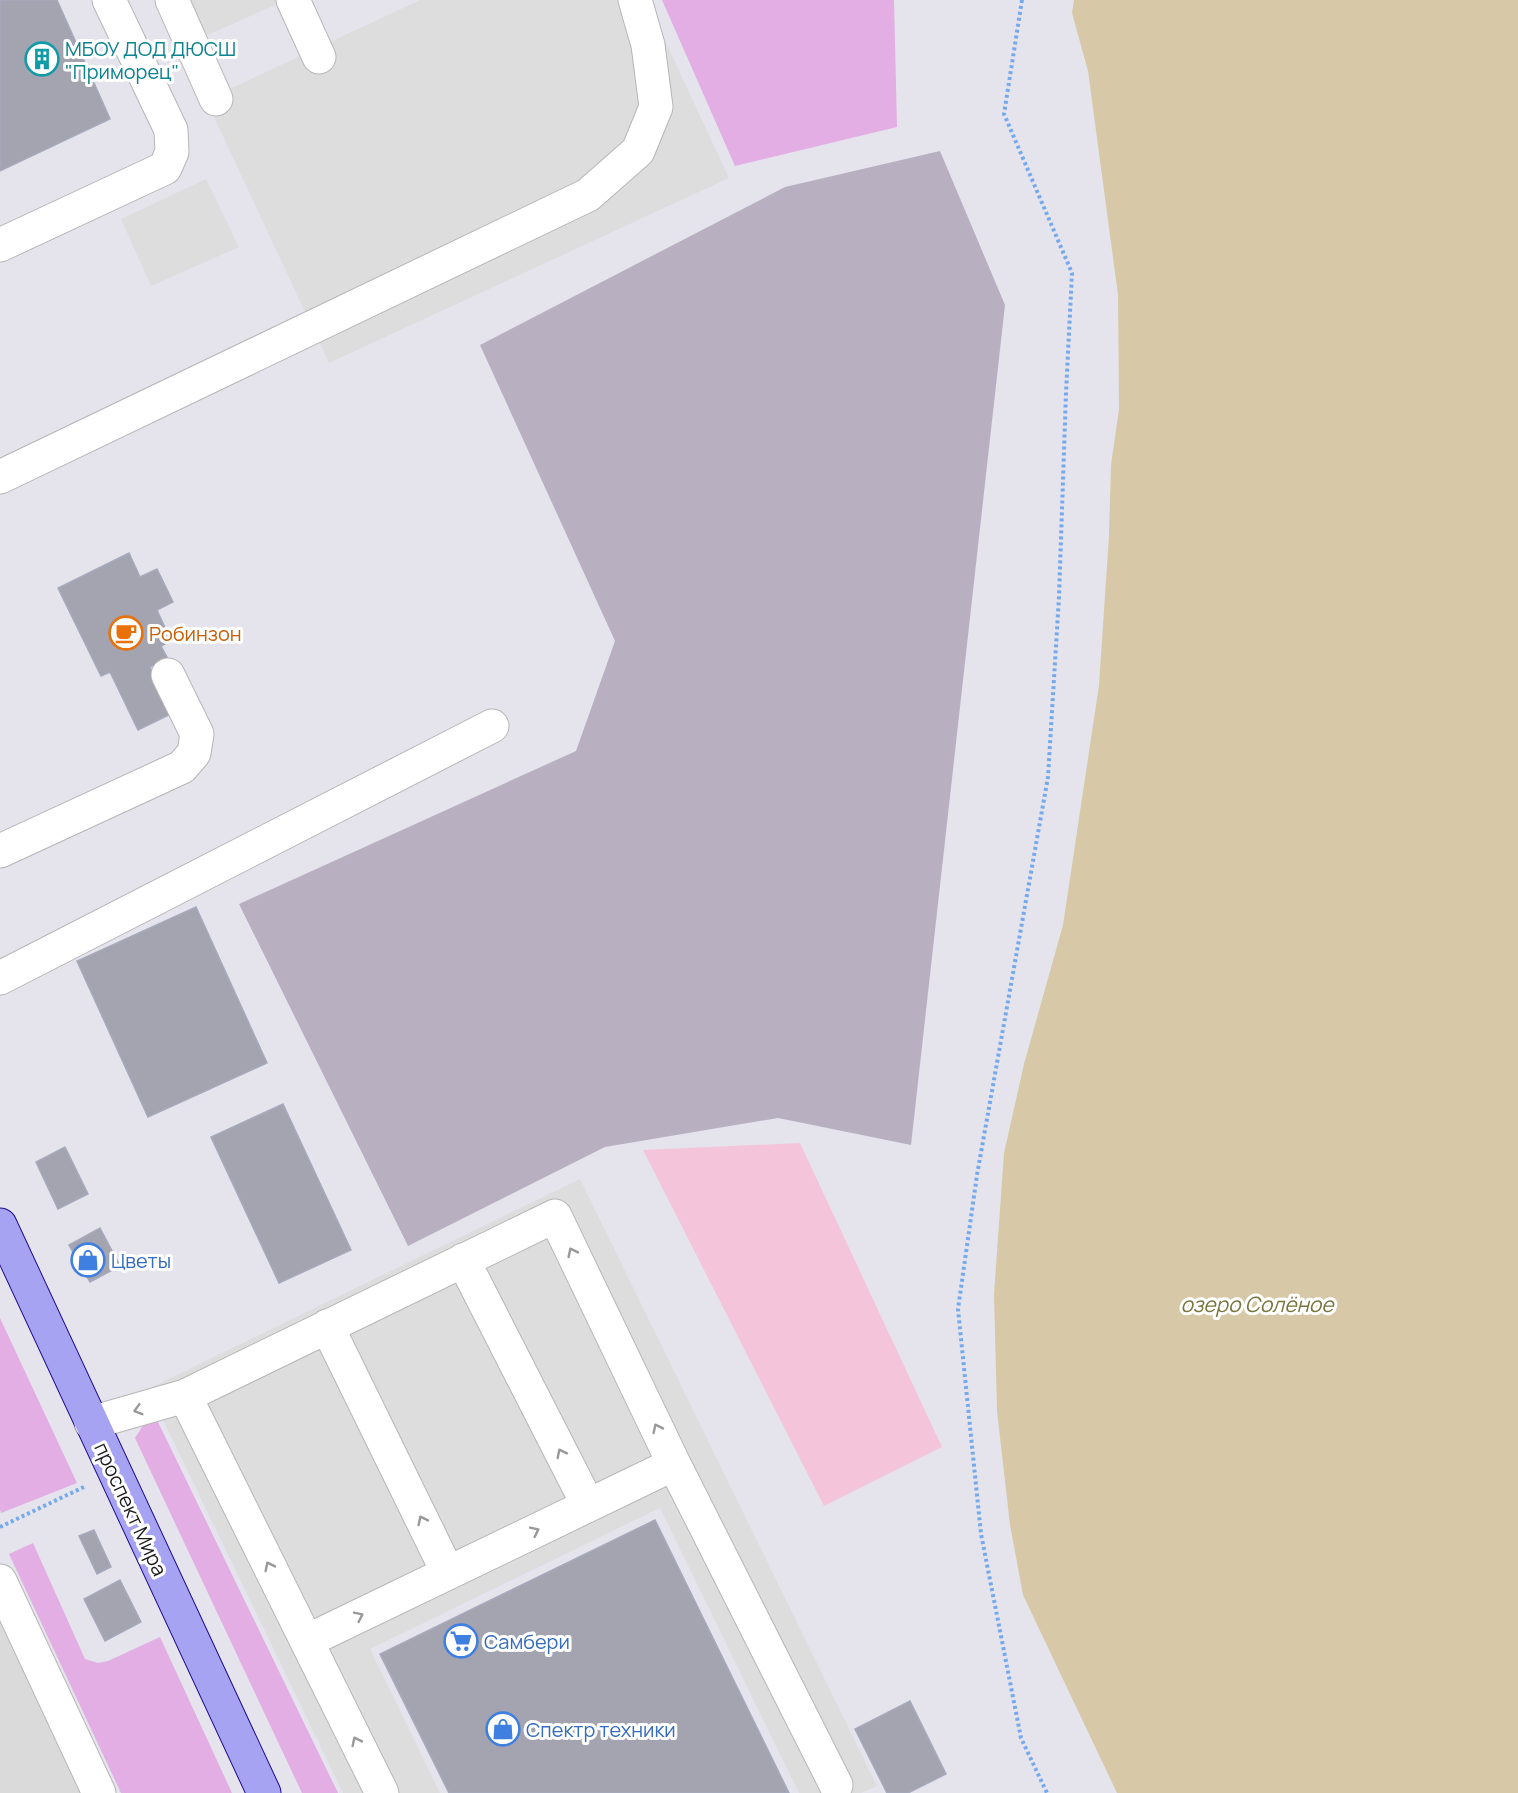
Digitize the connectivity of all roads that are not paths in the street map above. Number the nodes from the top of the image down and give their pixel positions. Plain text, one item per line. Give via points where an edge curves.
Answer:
1 (109, 0) edge
2 (172, 0) edge
3 (293, 0) edge
4 (635, 0) edge
5 (318, 57) dead end
6 (216, 99) dead end
7 (0, 245) edge
8 (0, 477) edge
9 (168, 675) dead end
10 (492, 726) dead end
11 (0, 851) edge
12 (0, 978) edge
13 (0, 1225) edge
14 (463, 1260) junction
15 (327, 1326) junction
16 (185, 1396) junction
17 (91, 1423) junction
18 (674, 1464) junction
19 (588, 1506) junction
20 (448, 1573) junction
21 (0, 1581) edge
22 (307, 1641) junction
23 (836, 1785) dead end
24 (99, 1793) edge
25 (264, 1793) edge
26 (382, 1793) edge

1 - 7 street via 171,130 172,152 165,168
2 - 6 street
3 - 5 street
4 - 8 street via 648,45 656,107 638,151 588,195
9 - 11 street via 197,734 194,753 182,767
10 - 12 street
13 - 17 main road, проспект Мира
14 - 15 street
18 -> 14 street via 555,1216
19 -> 14 street
15 - 16 street
20 -> 15 street
16 -> 17 street
22 -> 16 street
17 - 25 main road, проспект Мира
18 - 19 street
18 - 23 street
20 -> 19 street
22 -> 20 street
21 - 24 street
26 -> 22 street

